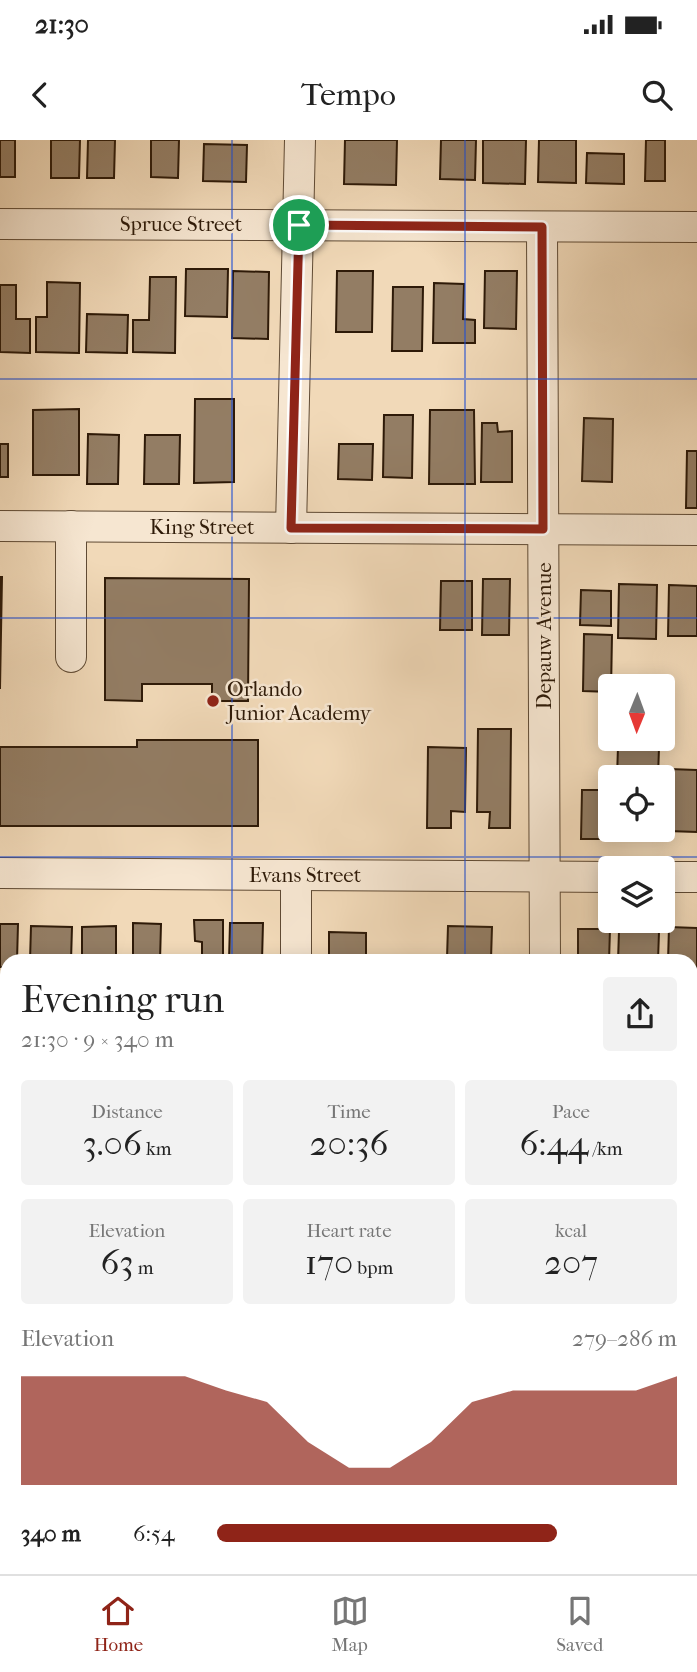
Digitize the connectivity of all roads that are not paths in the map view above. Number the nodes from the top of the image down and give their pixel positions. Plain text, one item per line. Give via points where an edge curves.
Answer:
1 (300, 140) edge
2 (0, 224) edge
3 (299, 225) junction
4 (697, 226) edge
5 (542, 227) junction
6 (0, 526) edge
7 (71, 526) junction
8 (291, 528) junction
9 (543, 529) junction
10 (697, 530) edge
11 (71, 657) dead end
12 (0, 873) edge
13 (296, 875) junction
14 (545, 877) junction
15 (598, 877) edge
16 (675, 877) edge
17 (697, 877) edge
18 (296, 954) edge
19 (545, 954) edge

1 - 3 street
2 - 3 street, Spruce Street
3 - 5 street, Spruce Street
3 - 8 street
4 - 5 street, Spruce Street
5 - 9 street, Depauw Avenue
6 - 7 street, King Street
7 - 8 street, King Street
7 - 11 street
8 - 9 street, King Street
9 - 10 street, King Street
9 - 14 street, Depauw Avenue
12 - 13 street, Evans Street
13 - 14 street, Evans Street
13 - 18 street
14 - 15 street, Evans Street
14 - 19 street, Depauw Avenue
16 - 17 street

